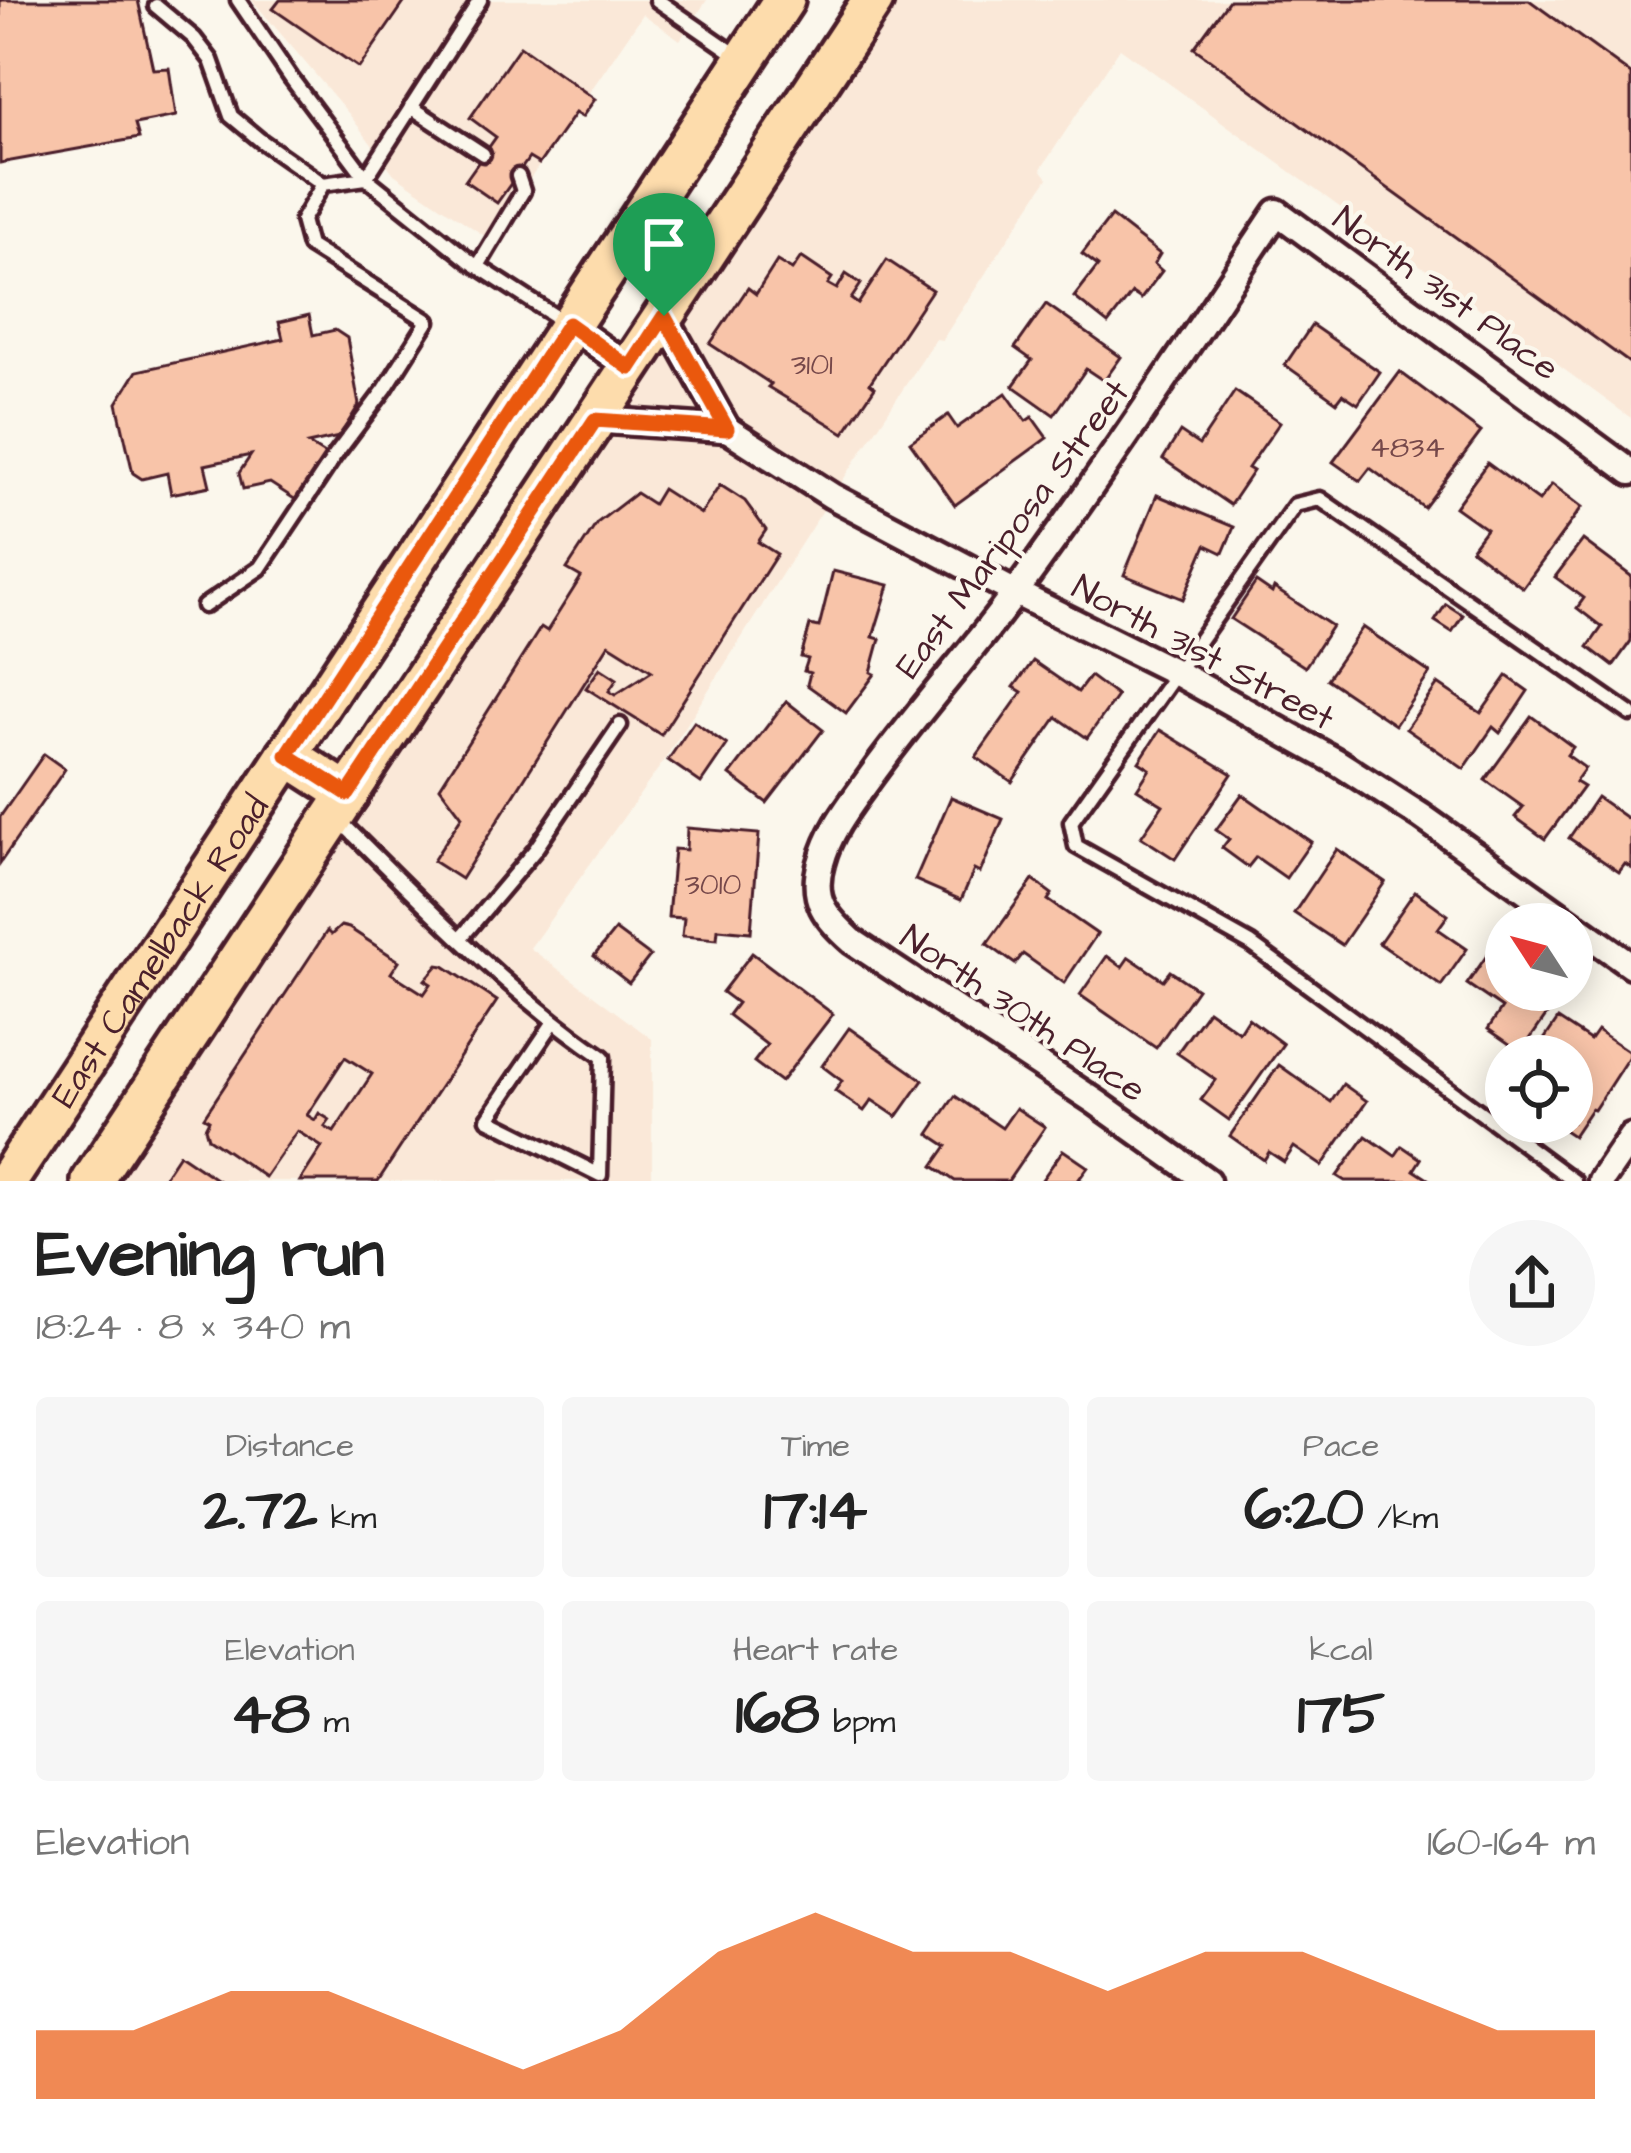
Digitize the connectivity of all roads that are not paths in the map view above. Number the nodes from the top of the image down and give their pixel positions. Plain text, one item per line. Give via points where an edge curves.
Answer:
1 (238, 0) edge
2 (480, 0) edge
3 (657, 0) edge
4 (784, 0) edge
5 (873, 0) edge
6 (156, 6) dead end
7 (744, 60) junction
8 (411, 107) junction
9 (483, 154) dead end
10 (518, 176) dead end
11 (366, 178) junction
12 (323, 184) junction
13 (1277, 212) joint
14 (478, 266) junction
15 (664, 316) junction
16 (568, 324) junction
17 (630, 368) junction
18 (595, 420) junction
19 (727, 429) junction
20 (1631, 472) edge
21 (1016, 593) junction
22 (204, 606) dead end
23 (1177, 673) junction
24 (1631, 714) edge
25 (620, 724) dead end
26 (287, 755) junction
27 (341, 805) junction
28 (815, 890) joint
29 (460, 939) junction
30 (1631, 965) edge
31 (553, 1023) junction
32 (1631, 1137) edge
33 (7, 1181) edge
34 (92, 1181) edge
35 (1208, 1181) edge
36 (1574, 1181) edge
37 (1601, 1181) edge

1 - 11 lane
2 - 8 lane
3 - 7 lane
4 - 7 main road, East Camelback Road
5 - 15 main road, East Camelback Road
6 - 12 lane via 212,60 231,116
7 - 16 main road, East Camelback Road
8 - 9 lane
8 - 11 lane
10 - 14 lane via 523,191
11 - 12 lane
11 - 14 lane
12 - 22 lane via 302,220 309,246 428,321 260,568
13 - 20 street, North 31st Place
13 - 21 street, East Mariposa Street
14 - 16 lane
15 - 17 main road, East Camelback Road
15 - 19 street, North 31st Street
16 - 17 street
16 - 26 main road, East Camelback Road
17 - 18 main road, East Camelback Road
18 - 19 street, North 31st Street
18 - 27 main road, East Camelback Road
19 - 21 street, North 31st Street via 832,496
21 - 23 street, North 31st Street
21 - 28 street, East Mariposa Street via 831,832
23 - 24 lane via 1295,505 1320,499
23 - 30 street, North 31st Street via 1421,816
23 - 36 lane via 1071,822 1076,846 1251,944
25 - 29 lane via 535,850
26 - 27 main road
26 - 33 main road, East Camelback Road
27 - 29 lane
27 - 34 main road, East Camelback Road
28 - 35 street, North 30th Place via 852,941
29 - 31 lane
31 - 31 lane via 603,1057 600,1174 488,1119
32 - 37 street

